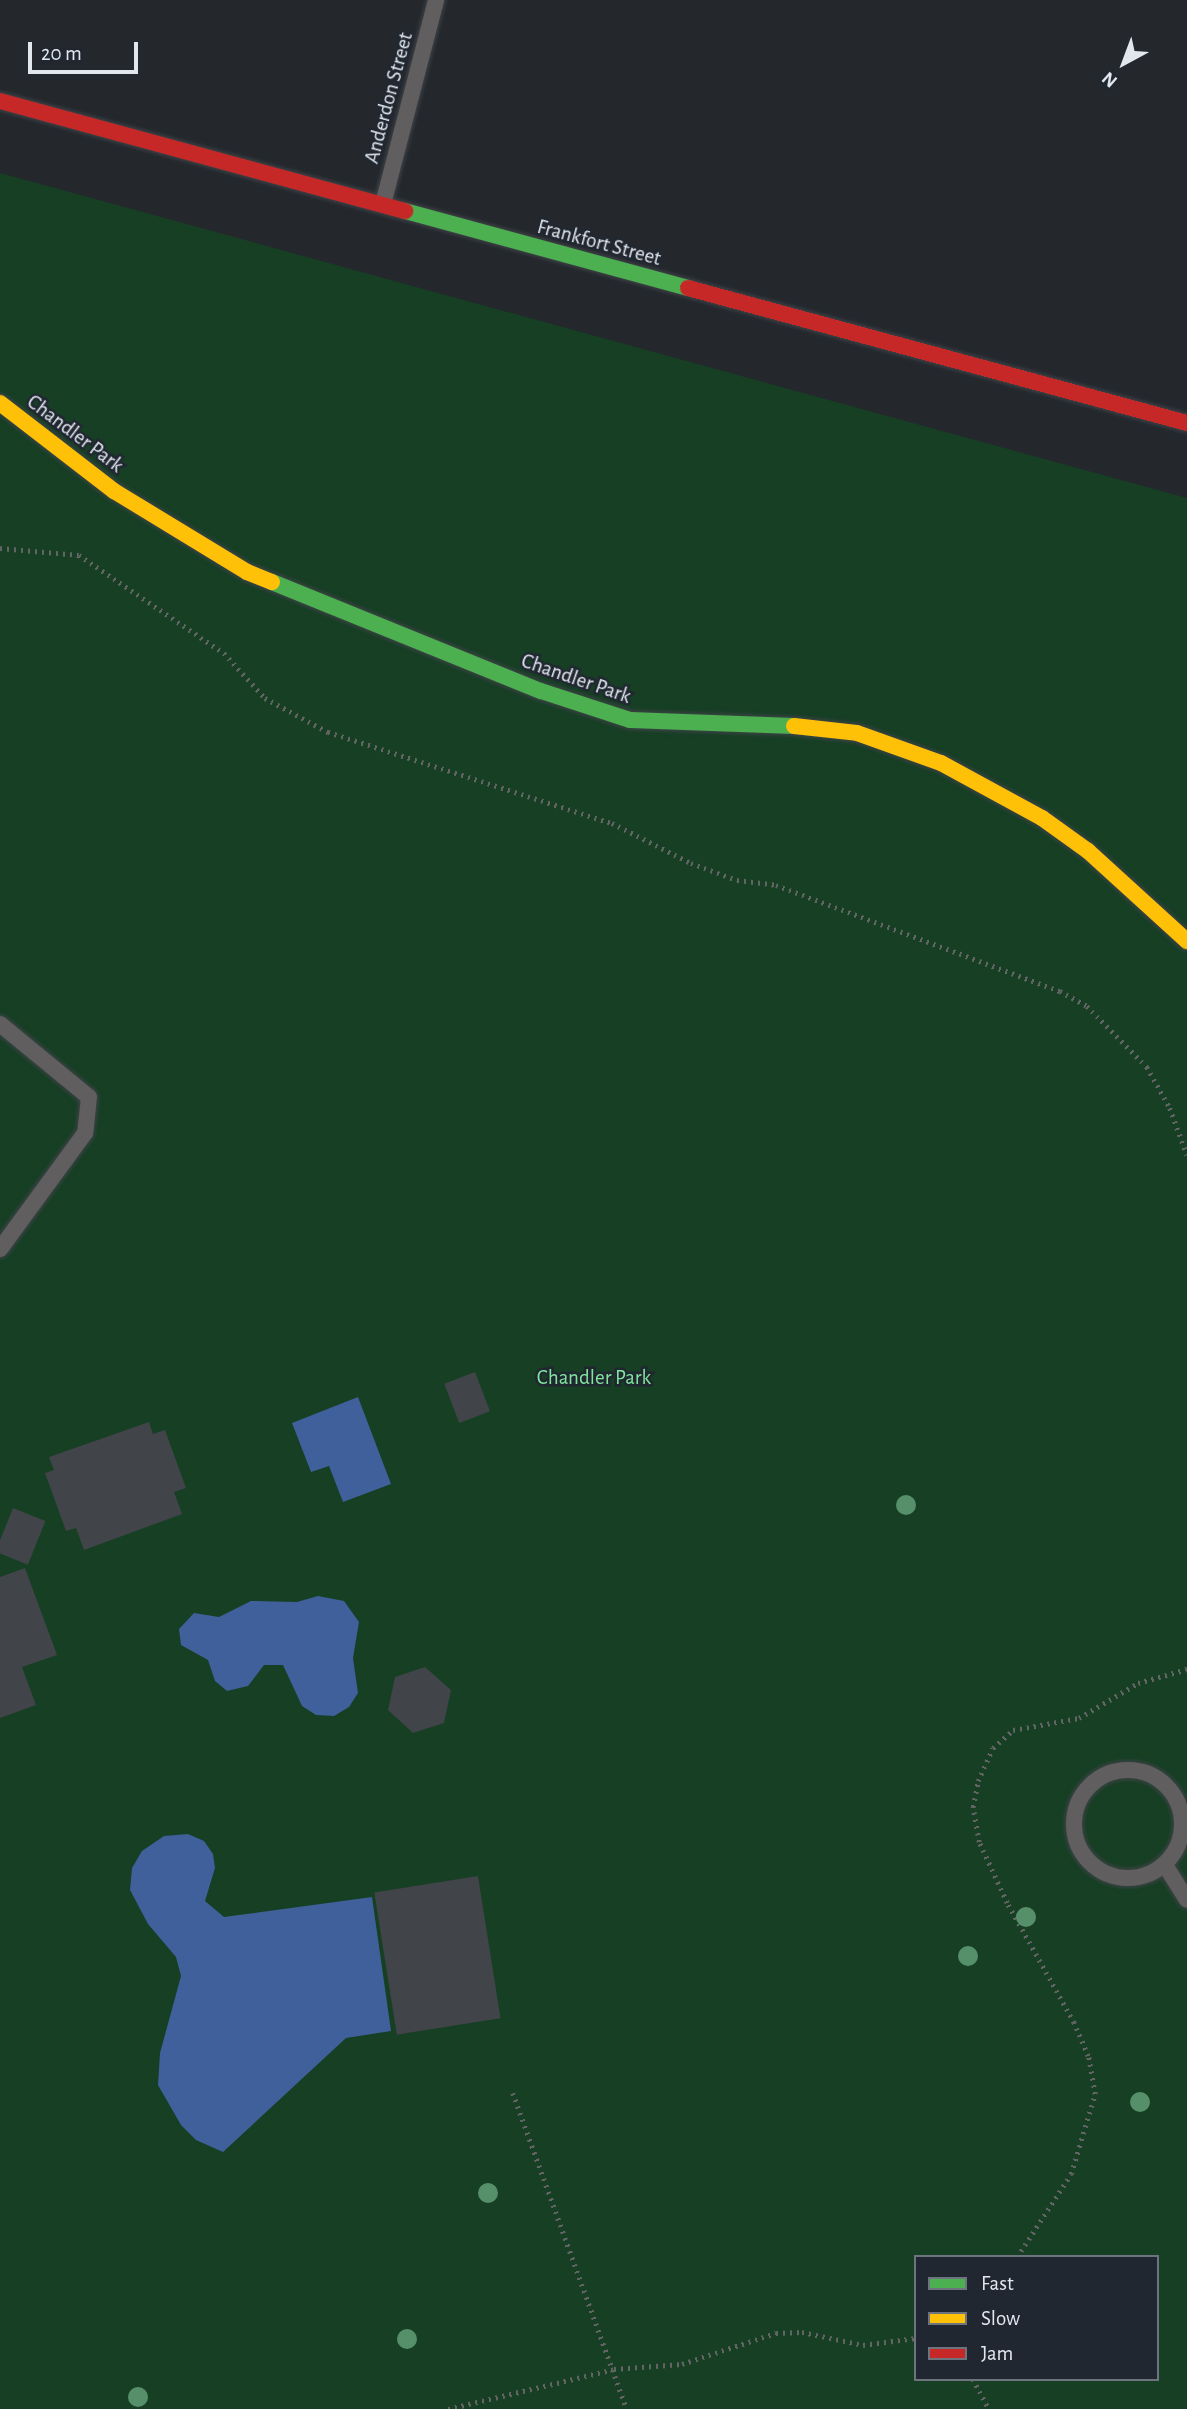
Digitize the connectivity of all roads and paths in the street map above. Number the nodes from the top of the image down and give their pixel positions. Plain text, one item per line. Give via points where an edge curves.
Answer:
1 (436, 0) edge
2 (0, 101) edge
3 (382, 207) junction
4 (0, 403) edge
5 (1187, 423) edge
6 (0, 548) edge
7 (1187, 941) edge
8 (0, 1024) edge
9 (1187, 1155) edge
10 (0, 1249) edge
11 (1187, 1669) edge
12 (1165, 1865) junction
13 (1187, 1900) edge
14 (513, 2093) dead end
15 (1018, 2255) edge
16 (914, 2338) edge
17 (614, 2369) junction
18 (973, 2381) edge
19 (448, 2409) edge
20 (627, 2409) edge
21 (989, 2409) edge

1 - 3 lane, Anderdon Street
2 - 3 street, Frankfort Street
3 - 5 street, Frankfort Street
4 - 7 street, Chandler Park via 114,491 247,572 541,691 631,720 775,723 843,731 897,744 941,763 1042,818 1088,851
6 - 9 path via 79,555 224,653 265,698 328,732 611,823 691,863 737,880 776,885 1060,991 1087,1006 1147,1067 1170,1108
8 - 10 lane via 89,1097 85,1133
11 - 15 path via 1138,1683 1079,1718 1013,1730 993,1748 978,1781 973,1808 979,1842 1007,1903 1074,2023 1088,2056 1095,2094 1071,2175
12 - 12 lane via 1182,1829 1174,1795 1146,1773 1111,1772 1096,1780 1075,1810 1074,1828 1088,1860 1119,1877 1136,1878
12 - 13 lane
14 - 17 path
16 - 17 path via 863,2345 802,2332 776,2333 682,2364
17 - 19 path
17 - 20 path
18 - 21 path

